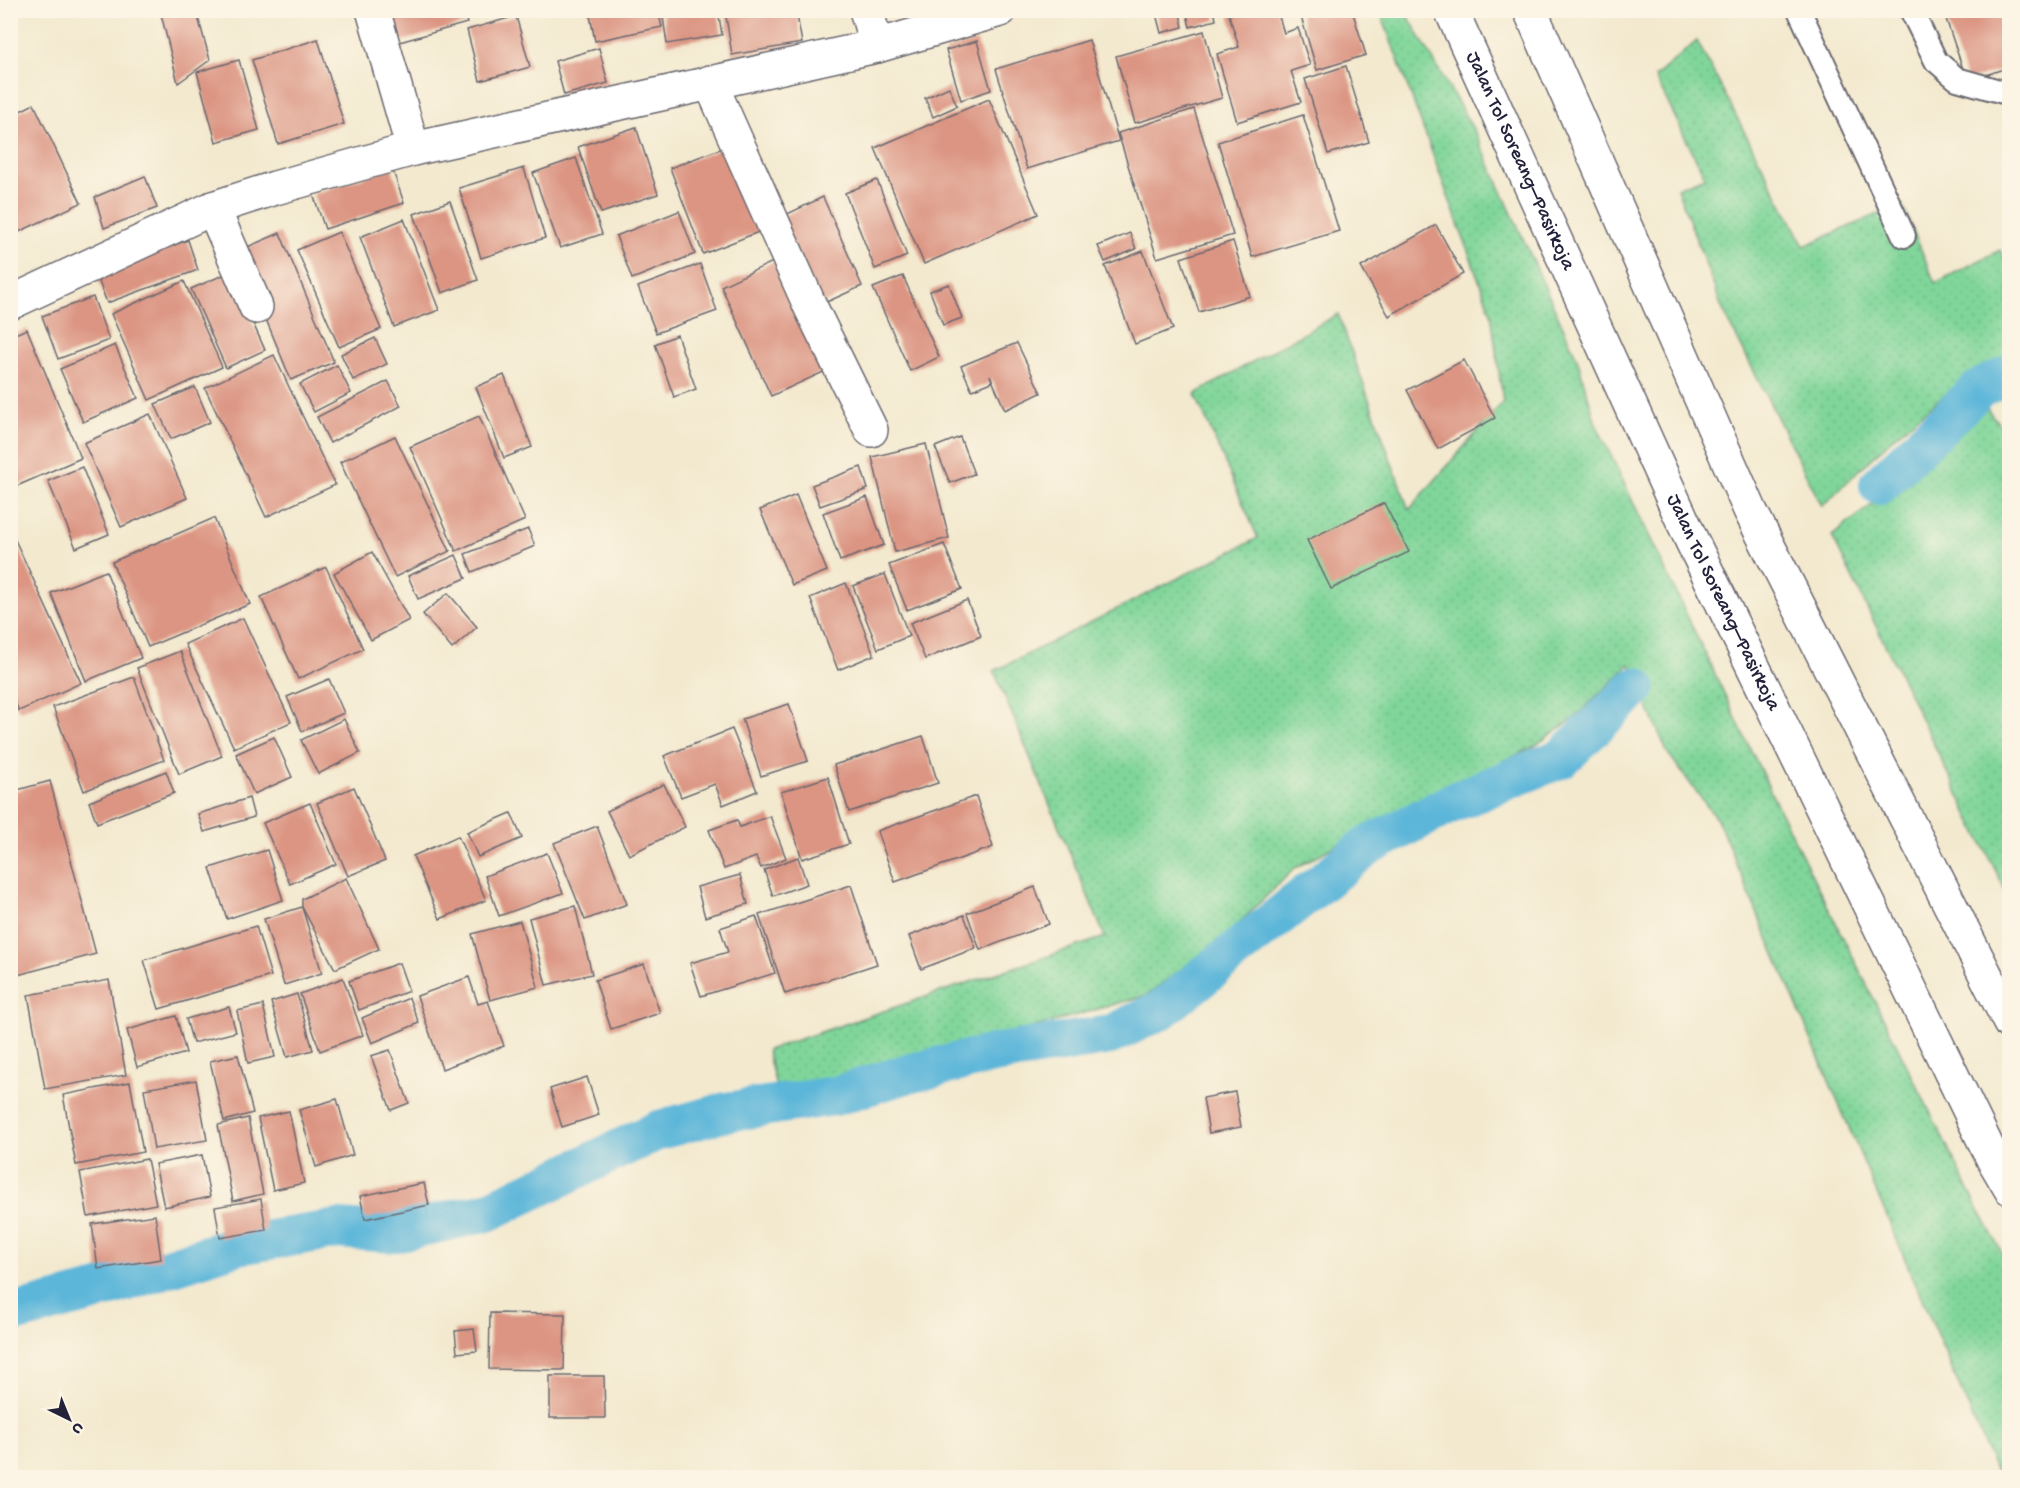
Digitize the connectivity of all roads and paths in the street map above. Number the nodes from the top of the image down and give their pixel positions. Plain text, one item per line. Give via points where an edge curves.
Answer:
1 (373, 10) edge
2 (866, 10) edge
3 (1000, 10) edge
4 (1451, 10) edge
5 (1530, 10) edge
6 (1798, 10) edge
7 (1911, 10) edge
8 (876, 46) junction
9 (710, 82) junction
10 (2010, 94) edge
11 (413, 149) junction
12 (213, 208) junction
13 (1904, 236) dead end
14 (10, 303) edge
15 (256, 307) dead end
16 (871, 430) dead end
17 (2010, 1023) edge
18 (2010, 1188) edge

1 - 11 main road
2 - 8 main road
3 - 8 main road
4 - 18 main road, Jalan Tol Soreang–Pasirkoja via 1690,539
5 - 17 main road via 1750,510
6 - 13 lane
7 - 10 lane via 1936,61 1957,79
8 - 9 main road
9 - 11 main road
9 - 16 main road
11 - 12 main road
12 - 14 main road
12 - 15 main road

